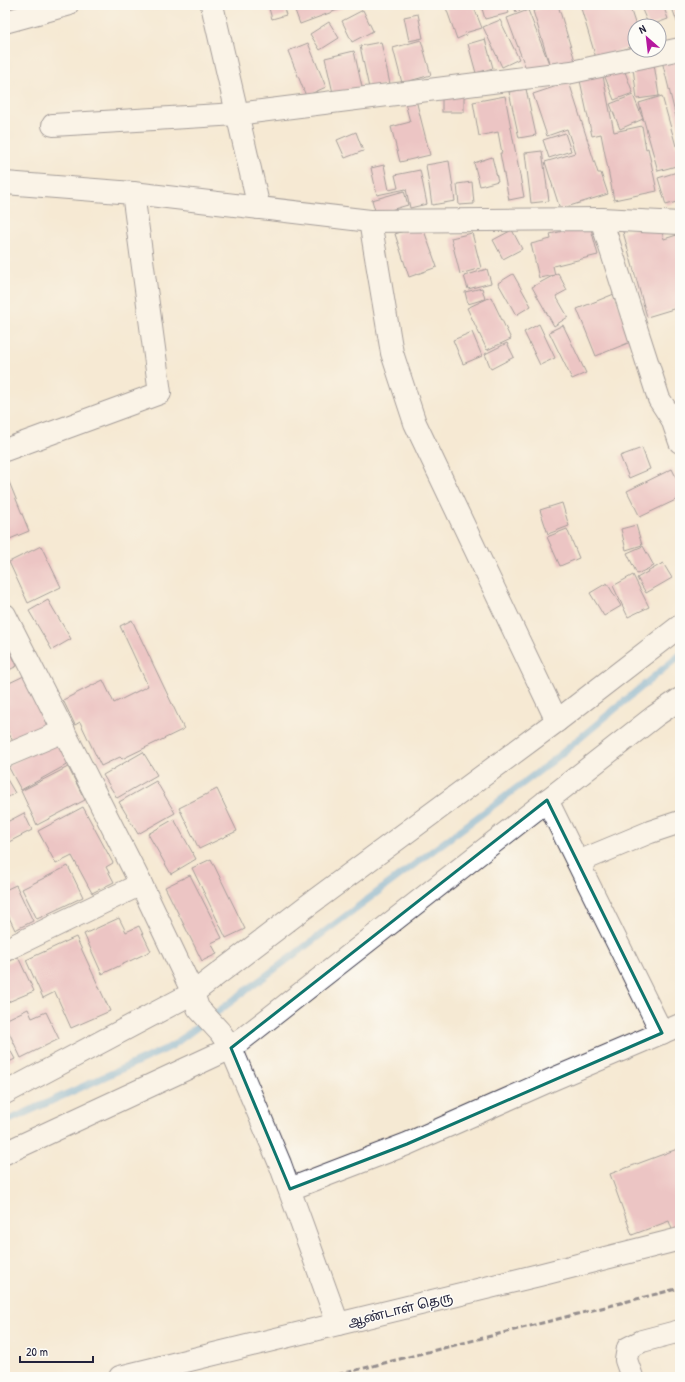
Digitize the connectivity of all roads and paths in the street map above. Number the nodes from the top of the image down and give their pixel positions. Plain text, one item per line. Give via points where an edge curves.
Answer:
1 (67, 5) edge
2 (212, 5) edge
3 (5, 22) edge
4 (680, 50) edge
5 (237, 114) junction
6 (52, 125) dead end
7 (5, 183) edge
8 (133, 193) junction
9 (259, 208) junction
10 (601, 219) junction
11 (370, 221) junction
12 (680, 223) edge
13 (676, 417) edge
14 (680, 442) edge
15 (5, 450) edge
16 (5, 615) edge
17 (680, 626) edge
18 (680, 700) edge
19 (557, 721) junction
20 (64, 731) junction
21 (5, 756) edge
22 (547, 800) junction
23 (680, 822) edge
24 (578, 862) junction
25 (141, 884) junction
26 (5, 950) edge
27 (196, 1000) junction
28 (671, 1029) edge
29 (226, 1040) junction
30 (5, 1093) edge
31 (5, 1152) edge
32 (290, 1189) junction
33 (680, 1239) edge
34 (338, 1324) junction
35 (680, 1331) edge
36 (120, 1377) edge
37 (632, 1377) edge

1 - 3 street
2 - 5 street
4 - 5 street via 572,72
5 - 6 street
5 - 9 street
7 - 8 street
8 - 9 street
8 - 15 street via 160,393
9 - 11 street
10 - 11 street
10 - 12 street
10 - 13 street via 659,399
11 - 19 street via 392,353 415,423
13 - 14 street
16 - 20 street
17 - 19 street
18 - 22 street via 655,716
19 - 27 street via 307,906
20 - 21 street
20 - 25 street
22 - 24 street
22 - 29 street
23 - 24 street
24 - 28 street
25 - 26 street
25 - 27 street
27 - 29 street
27 - 30 street
28 - 32 street via 407,1144
29 - 31 street
29 - 32 street
32 - 34 street
33 - 34 street, ஆண்டாள் தெரு
34 - 36 street, ஆண்டாள் தெரு
35 - 37 street via 642,1341 628,1348 626,1360

